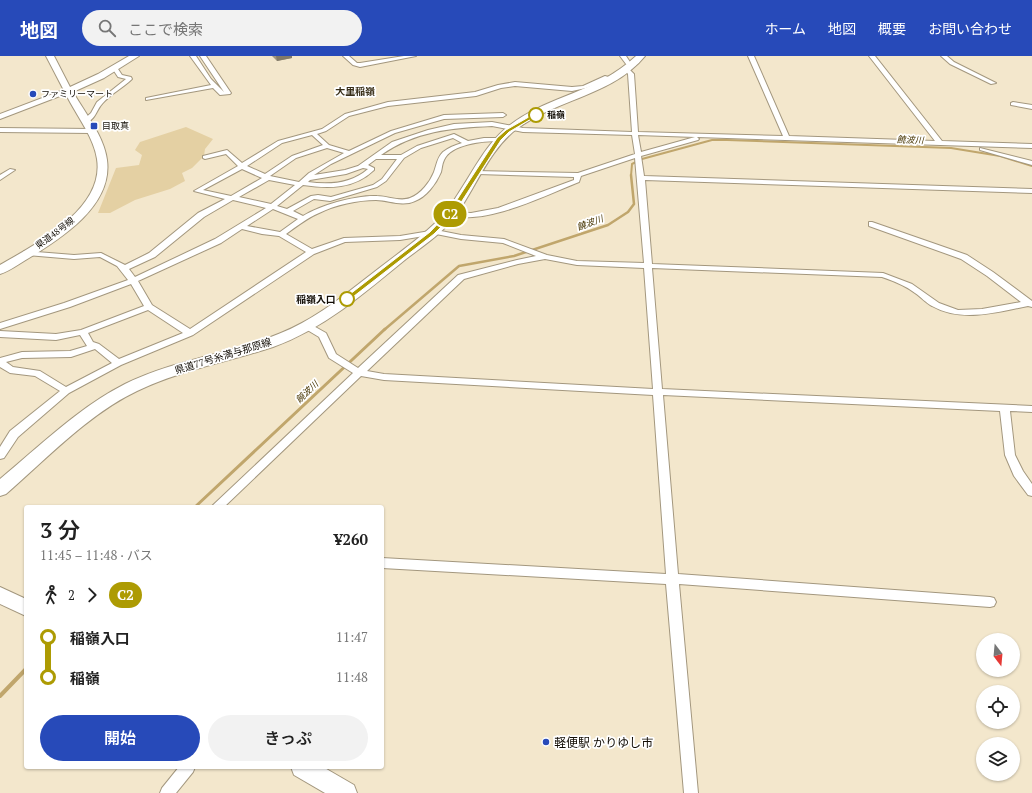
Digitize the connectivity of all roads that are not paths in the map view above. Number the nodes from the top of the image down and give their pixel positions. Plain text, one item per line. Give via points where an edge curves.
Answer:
1 (50, 56) edge
2 (135, 56) edge
3 (193, 56) edge
4 (203, 56) edge
5 (346, 56) edge
6 (413, 56) edge
7 (623, 56) edge
8 (752, 56) edge
9 (872, 56) edge
10 (944, 56) edge
11 (634, 64) edge
12 (113, 69) junction
13 (612, 79) junction
14 (993, 82) dead end
15 (214, 86) junction
16 (69, 91) junction
17 (148, 99) dead end
18 (1012, 104) dead end
19 (1032, 107) edge
20 (503, 115) dead end
21 (0, 117) edge
22 (85, 121) junction
23 (512, 128) junction
24 (0, 130) edge
25 (90, 131) junction
26 (313, 133) junction
27 (634, 134) junction
28 (714, 136) junction
29 (499, 139) junction
30 (787, 139) junction
31 (467, 143) junction
32 (940, 143) junction
33 (962, 144) junction
34 (327, 146) junction
35 (1032, 146) edge
36 (349, 153) junction
37 (638, 155) junction
38 (205, 157) dead end
39 (375, 157) junction
40 (402, 157) junction
41 (1032, 163) edge
42 (362, 165) junction
43 (242, 166) junction
44 (12, 170) dead end
45 (478, 172) junction
46 (578, 175) junction
47 (0, 178) edge
48 (267, 178) junction
49 (308, 178) junction
50 (641, 178) junction
51 (300, 183) junction
52 (326, 186) junction
53 (1032, 191) edge
54 (230, 199) junction
55 (333, 200) junction
56 (273, 206) junction
57 (289, 211) junction
58 (451, 214) junction
59 (305, 219) junction
60 (872, 224) dead end
61 (242, 227) junction
62 (432, 233) junction
63 (281, 234) junction
64 (311, 252) junction
65 (27, 253) junction
66 (545, 257) junction
67 (647, 267) junction
68 (124, 268) junction
69 (0, 270) edge
70 (132, 281) junction
71 (1030, 304) edge
72 (149, 308) junction
73 (0, 326) edge
74 (307, 326) junction
75 (83, 332) junction
76 (190, 333) junction
77 (0, 334) edge
78 (96, 346) junction
79 (0, 361) edge
80 (118, 364) junction
81 (359, 373) junction
82 (66, 391) junction
83 (658, 392) junction
84 (1005, 408) junction
85 (1032, 409) edge
86 (0, 455) edge
87 (0, 489) edge
88 (1032, 492) edge
89 (219, 505) edge
90 (384, 564) edge
91 (672, 579) junction
92 (0, 595) edge
93 (990, 602) dead end
94 (24, 607) edge
95 (186, 769) edge
96 (305, 769) edge
97 (167, 793) edge
98 (346, 793) edge
99 (691, 793) edge

1 - 16 main road, 県道48号線
2 - 12 main road
3 - 15 street
4 - 15 street via 228,93 222,94
5 - 6 street via 360,65
7 - 11 street via 628,63
8 - 30 street
9 - 32 street
10 - 14 street via 952,63
11 - 13 main road, 県道77号糸満与那原線
11 - 27 street via 631,74
12 - 16 main road
12 - 22 street via 120,76 129,79 99,103 94,114
13 - 23 main road, 県道77号糸満与那原線
13 - 26 street via 605,78 572,89 515,84 476,94 388,104 347,115 324,130
15 - 17 street
16 - 21 street
16 - 22 main road, 県道48号線
18 - 19 street
20 - 36 street via 444,117 393,132
22 - 25 main road, 県道48号線
23 - 27 street
23 - 29 main road, 県道77号糸満与那原線
23 - 39 street via 492,124 454,126 430,131 394,143
24 - 25 street
25 - 65 main road, 県道48号線 via 103,160 104,171 100,188 71,222
26 - 34 street
26 - 43 street via 280,142
27 - 28 street
27 - 37 street
28 - 30 street
28 - 37 street
29 - 31 street
29 - 45 main road, 県道77号糸満与那原線
30 - 32 street
31 - 40 street via 454,136 419,147
31 - 55 street via 445,154 440,160 432,182 423,193 410,201 374,198
32 - 33 street
33 - 35 street
33 - 41 street
34 - 36 street
34 - 48 street via 294,157
36 - 49 street
37 - 46 street
37 - 50 street
38 - 43 street via 227,152
39 - 40 street
39 - 42 street
40 - 55 street via 384,180 375,186
42 - 49 street via 346,172
42 - 52 street via 372,169 365,177 354,182
43 - 48 street
43 - 54 street via 197,191
44 - 47 street
45 - 46 street
45 - 58 main road, 県道77号糸満与那原線
46 - 58 street via 577,181 500,210 471,215
48 - 51 street
48 - 54 street
49 - 51 street
50 - 53 street
50 - 67 street
51 - 52 street
51 - 56 street
52 - 55 street
54 - 56 street
54 - 68 street via 200,215 152,255
55 - 57 street via 322,196 312,197
55 - 59 street
56 - 57 street
56 - 61 street
57 - 59 street
58 - 62 main road, 県道77号糸満与那原線
59 - 63 street
60 - 71 street via 964,257
61 - 63 street
61 - 70 street
62 - 64 street via 400,238 344,240
62 - 66 street via 504,241
62 - 74 main road, 県道77号糸満与那原線 via 338,306
63 - 64 street
64 - 76 street
65 - 68 street via 74,257 101,255
65 - 69 main road, 県道48号線
66 - 67 street via 577,263
66 - 81 street via 461,277
67 - 71 street via 883,275 903,282 935,305 954,311 975,312
67 - 83 street
68 - 70 street
70 - 72 street
70 - 73 street
72 - 75 street
72 - 76 street
74 - 81 street via 323,335 332,356
74 - 87 main road, 県道77号糸満与那原線 via 270,343 173,371 130,388 81,420
75 - 77 street via 56,337
75 - 78 street via 90,344
76 - 80 street
78 - 79 street via 70,354 22,355
78 - 80 street
79 - 82 street via 10,370 38,373
80 - 82 street
81 - 83 street via 384,377
81 - 89 street
82 - 86 street via 14,434
83 - 84 street
83 - 91 street
84 - 85 street
84 - 88 street via 1010,455 1018,473
90 - 91 street
91 - 93 street
91 - 99 street
92 - 94 main road
95 - 97 street
96 - 98 main road

